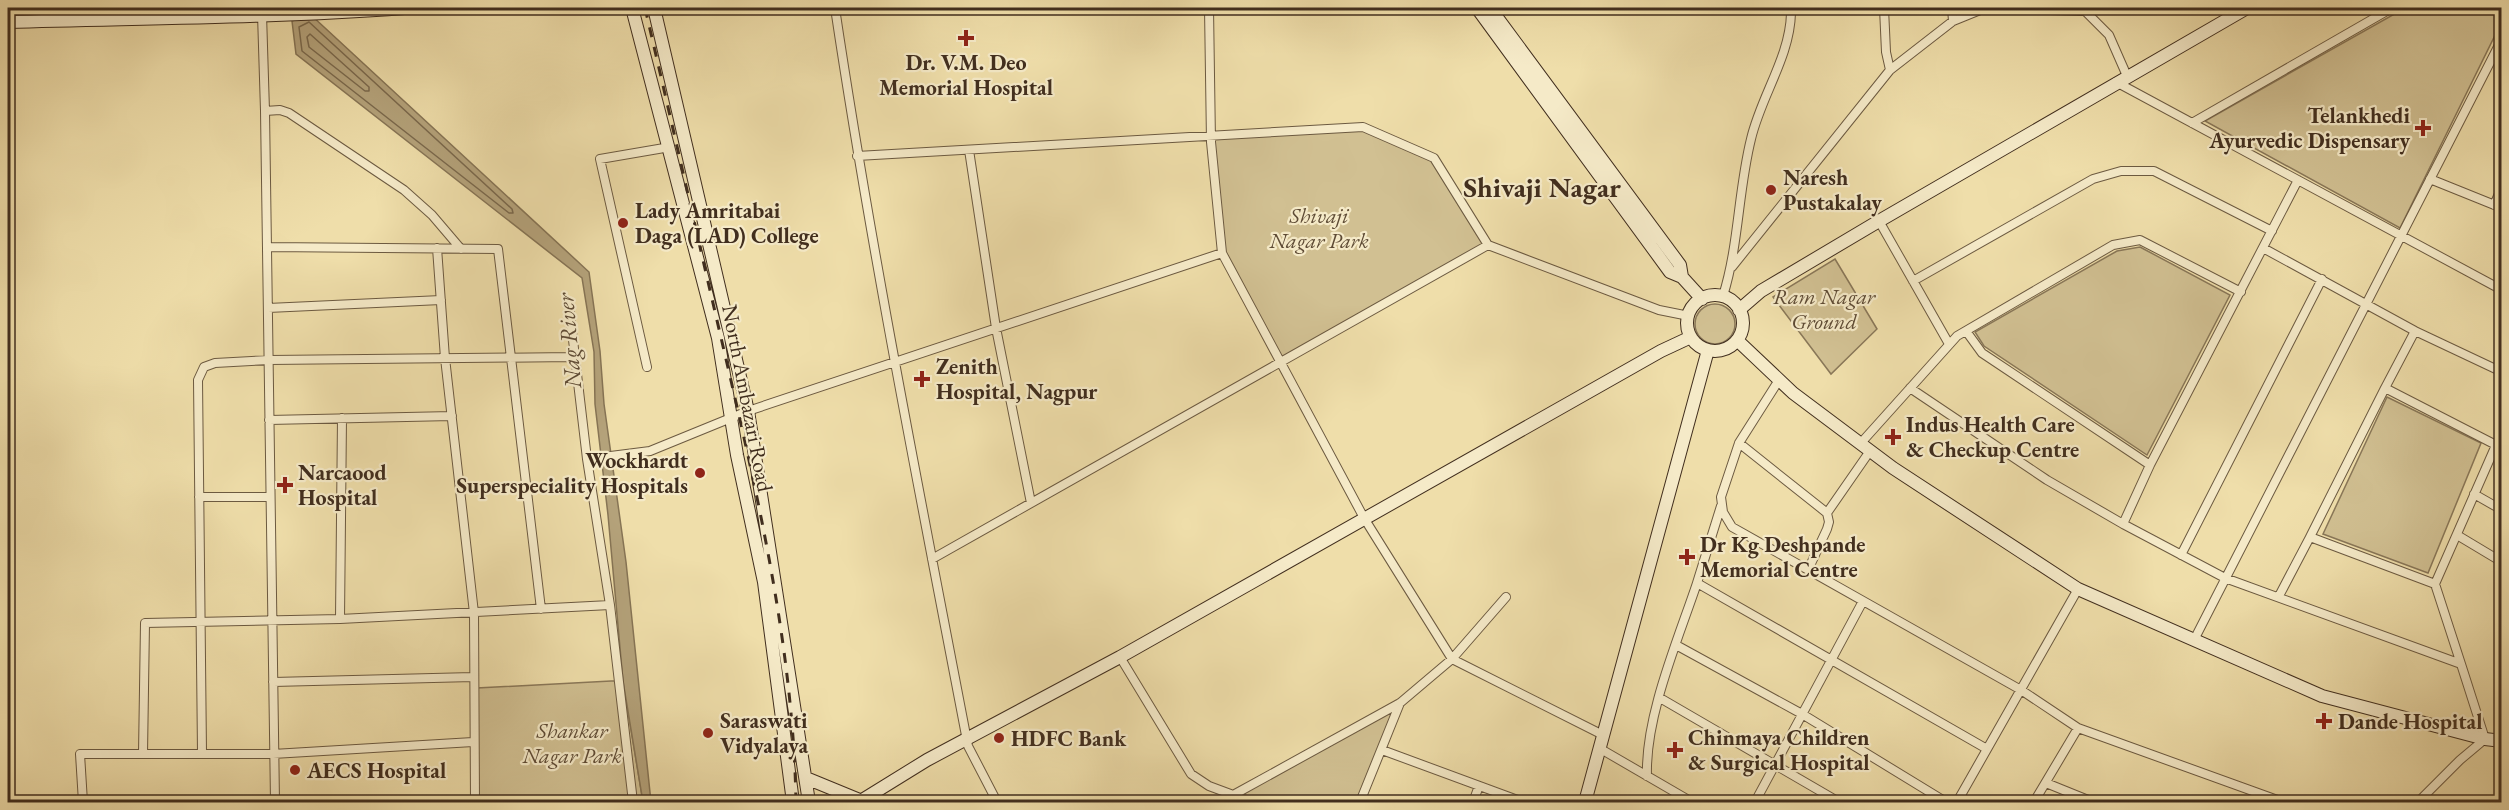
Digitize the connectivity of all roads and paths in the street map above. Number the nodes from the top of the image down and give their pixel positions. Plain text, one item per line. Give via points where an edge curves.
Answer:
1 (404, 8) edge
2 (632, 8) edge
3 (654, 8) edge
4 (835, 8) edge
5 (1209, 8) edge
6 (1477, 8) edge
7 (1490, 8) edge
8 (1884, 8) edge
9 (1952, 8) edge
10 (1988, 8) edge
11 (2012, 8) edge
12 (2247, 8) edge
13 (2392, 8) edge
14 (1790, 9) edge
15 (2085, 9) edge
16 (327, 11) edge
17 (262, 14) junction
18 (1953, 21) junction
19 (8, 22) edge
20 (2501, 42) edge
21 (1890, 70) junction
22 (2127, 76) junction
23 (2115, 82) junction
24 (265, 111) junction
25 (2192, 123) junction
26 (1211, 136) junction
27 (668, 147) junction
28 (969, 150) junction
29 (857, 156) junction
30 (2430, 179) junction
31 (2298, 180) junction
32 (2502, 187) edge
33 (2498, 207) edge
34 (1879, 221) junction
35 (2272, 231) junction
36 (2401, 235) junction
37 (1488, 245) junction
38 (267, 247) junction
39 (2263, 248) junction
40 (437, 249) junction
41 (460, 249) junction
42 (1222, 253) junction
43 (1732, 267) junction
44 (1682, 277) junction
45 (2322, 279) junction
46 (1913, 281) junction
47 (2502, 291) edge
48 (2241, 292) junction
49 (1723, 296) junction
50 (1702, 299) junction
51 (441, 300) junction
52 (2366, 303) junction
53 (569, 306) dead end
54 (268, 308) junction
55 (1739, 310) junction
56 (1689, 316) junction
57 (996, 328) junction
58 (1966, 331) junction
59 (2415, 331) junction
60 (1691, 337) junction
61 (1737, 340) junction
62 (1949, 344) junction
63 (1708, 350) junction
64 (512, 357) junction
65 (573, 357) junction
66 (445, 358) junction
67 (269, 360) junction
68 (1281, 362) junction
69 (894, 363) junction
70 (647, 367) dead end
71 (2502, 372) edge
72 (1779, 380) junction
73 (1910, 388) junction
74 (2385, 388) junction
75 (748, 411) junction
76 (452, 416) junction
77 (342, 418) junction
78 (269, 420) junction
79 (730, 420) junction
80 (2502, 432) edge
81 (1739, 443) junction
82 (1865, 447) junction
83 (2494, 449) junction
84 (589, 458) junction
85 (2502, 460) edge
86 (2150, 465) junction
87 (2475, 494) junction
88 (199, 497) junction
89 (270, 497) junction
90 (1031, 503) junction
91 (1722, 504) junction
92 (2502, 510) edge
93 (1827, 513) junction
94 (1364, 518) junction
95 (2123, 524) junction
96 (2457, 535) junction
97 (2310, 537) junction
98 (2181, 555) junction
99 (932, 559) junction
100 (2502, 562) edge
101 (1808, 570) junction
102 (2225, 578) junction
103 (1697, 583) junction
104 (2435, 584) junction
105 (2078, 590) junction
106 (2279, 596) junction
107 (1506, 597) dead end
108 (1863, 600) junction
109 (610, 605) junction
110 (541, 609) junction
111 (474, 613) junction
112 (340, 619) junction
113 (272, 620) junction
114 (201, 621) junction
115 (2194, 640) junction
116 (1677, 645) junction
117 (1120, 657) junction
118 (1452, 658) junction
119 (1831, 660) junction
120 (2461, 664) junction
121 (473, 676) junction
122 (273, 682) junction
123 (2021, 690) junction
124 (1660, 698) junction
125 (1400, 703) junction
126 (1802, 714) junction
127 (2078, 728) junction
128 (1603, 735) junction
129 (2496, 738) edge
130 (967, 741) junction
131 (473, 742) junction
132 (1599, 748) junction
133 (1988, 749) junction
134 (1382, 750) junction
135 (202, 753) junction
136 (143, 754) junction
137 (273, 754) junction
138 (1775, 765) junction
139 (1647, 776) junction
140 (806, 778) junction
141 (2046, 783) junction
142 (1479, 786) junction
143 (1235, 794) junction
144 (790, 800) edge
145 (83, 802) edge
146 (275, 802) edge
147 (475, 802) edge
148 (633, 802) edge
149 (809, 802) edge
150 (861, 802) edge
151 (994, 802) edge
152 (1252, 802) edge
153 (1360, 802) edge
154 (1473, 802) edge
155 (1523, 802) edge
156 (1585, 802) edge
157 (1692, 802) edge
158 (1755, 802) edge
159 (1839, 802) edge
160 (1946, 802) edge
161 (1957, 802) edge
162 (2034, 802) edge
163 (2093, 802) edge
164 (2283, 802) edge
165 (2418, 802) edge

1 - 16 street
2 - 27 street, North Ambazari Road
3 - 75 street, North Ambazari Road
4 - 29 street
5 - 26 street
6 - 44 street via 1670,272
7 - 44 street via 1680,265
8 - 21 street
9 - 18 street
10 - 11 street
10 - 18 street
11 - 15 street
12 - 22 street
13 - 25 street
14 - 43 street via 1791,32 1751,137
15 - 22 street via 2109,35
16 - 17 street via 311,15
17 - 19 street
17 - 24 street
18 - 21 street
20 - 30 street
21 - 43 street
22 - 23 street
23 - 25 street
23 - 34 street
24 - 38 street
24 - 41 street via 289,113 404,190 432,215
25 - 31 street
26 - 28 street
26 - 37 street via 1363,127 1434,158
26 - 42 street
27 - 70 street via 600,159
27 - 79 street, North Ambazari Road via 718,338
28 - 29 street
28 - 57 street
29 - 69 street
30 - 33 street
30 - 36 street
31 - 35 street
31 - 36 street
32 - 33 street
34 - 46 street
34 - 55 street via 1761,291
35 - 39 street
35 - 46 street via 2154,171 2121,171 2093,178
36 - 47 street
36 - 52 street
37 - 56 street via 1659,310
37 - 68 street
38 - 40 street
38 - 54 street
39 - 45 street
39 - 48 street
40 - 41 street
40 - 51 street
41 - 64 street via 498,249
42 - 57 street
42 - 68 street
43 - 49 street
44 - 50 street
45 - 52 street
45 - 98 street
46 - 62 street
48 - 58 street via 2140,240 2113,245
48 - 86 street
49 - 50 street
49 - 55 street
50 - 56 street
51 - 54 street
51 - 66 street
52 - 59 street
52 - 102 street
53 - 65 street
54 - 67 street
55 - 61 street via 1743,325
56 - 60 street
57 - 69 street
57 - 90 street
58 - 62 street
58 - 86 street via 1982,353
59 - 71 street
59 - 74 street
60 - 63 street
60 - 94 street
61 - 63 street via 1724,350
61 - 72 street
62 - 73 street
63 - 128 street
64 - 65 street
64 - 66 street
64 - 110 street
65 - 84 street
66 - 67 street
66 - 76 street
67 - 78 street
67 - 88 street via 204,367 198,380
68 - 90 street
68 - 94 street
69 - 75 street
69 - 99 street
72 - 81 street
72 - 82 street
73 - 82 street
73 - 95 street via 2047,480
74 - 83 street
74 - 97 street
75 - 79 street
75 - 140 street, North Ambazari Road
76 - 77 street
76 - 111 street
77 - 78 street
77 - 112 street
78 - 89 street
79 - 84 street via 650,451
79 - 144 street, North Ambazari Road via 764,582
80 - 83 street
81 - 91 street
81 - 93 street
82 - 93 street
82 - 105 street
83 - 85 street
83 - 87 street
84 - 109 street
86 - 95 street
87 - 92 street
87 - 96 street
88 - 89 street
88 - 114 street
89 - 113 street
90 - 99 street
91 - 101 street via 1732,527
91 - 103 street
93 - 101 street via 1829,522
94 - 117 street
94 - 118 street
95 - 98 street
96 - 100 street
96 - 104 street
97 - 104 street
97 - 106 street
98 - 102 street
99 - 130 street
101 - 108 street
102 - 106 street
102 - 115 street
103 - 116 street
103 - 119 street
104 - 120 street
105 - 115 street
105 - 123 street
106 - 120 street
107 - 118 street
108 - 119 street
108 - 123 street
109 - 110 street
109 - 148 street
110 - 111 street
111 - 112 street
111 - 121 street
112 - 113 street
113 - 114 street
113 - 122 street
114 - 135 street
114 - 136 street via 145,623
115 - 129 street via 2322,696
116 - 124 street
116 - 126 street
117 - 130 street
117 - 143 street via 1191,774 1209,786
118 - 125 street
118 - 128 street
119 - 126 street
119 - 133 street
120 - 129 street
121 - 122 street
121 - 131 street
122 - 137 street
123 - 127 street
123 - 133 street
124 - 138 street
124 - 139 street via 1646,755
125 - 134 street
125 - 143 street
126 - 138 street
126 - 160 street
127 - 141 street
127 - 164 street
128 - 132 street
129 - 165 street via 2460,760
130 - 150 street via 927,760
130 - 151 street
131 - 137 street
131 - 147 street
132 - 139 street
132 - 156 street
133 - 161 street
134 - 142 street
134 - 153 street
135 - 136 street
135 - 137 street
136 - 145 street via 81,754
137 - 146 street
138 - 158 street
138 - 159 street
139 - 157 street
140 - 149 street, North Ambazari Road
140 - 150 street
141 - 162 street
141 - 163 street
142 - 154 street
142 - 155 street
143 - 152 street

